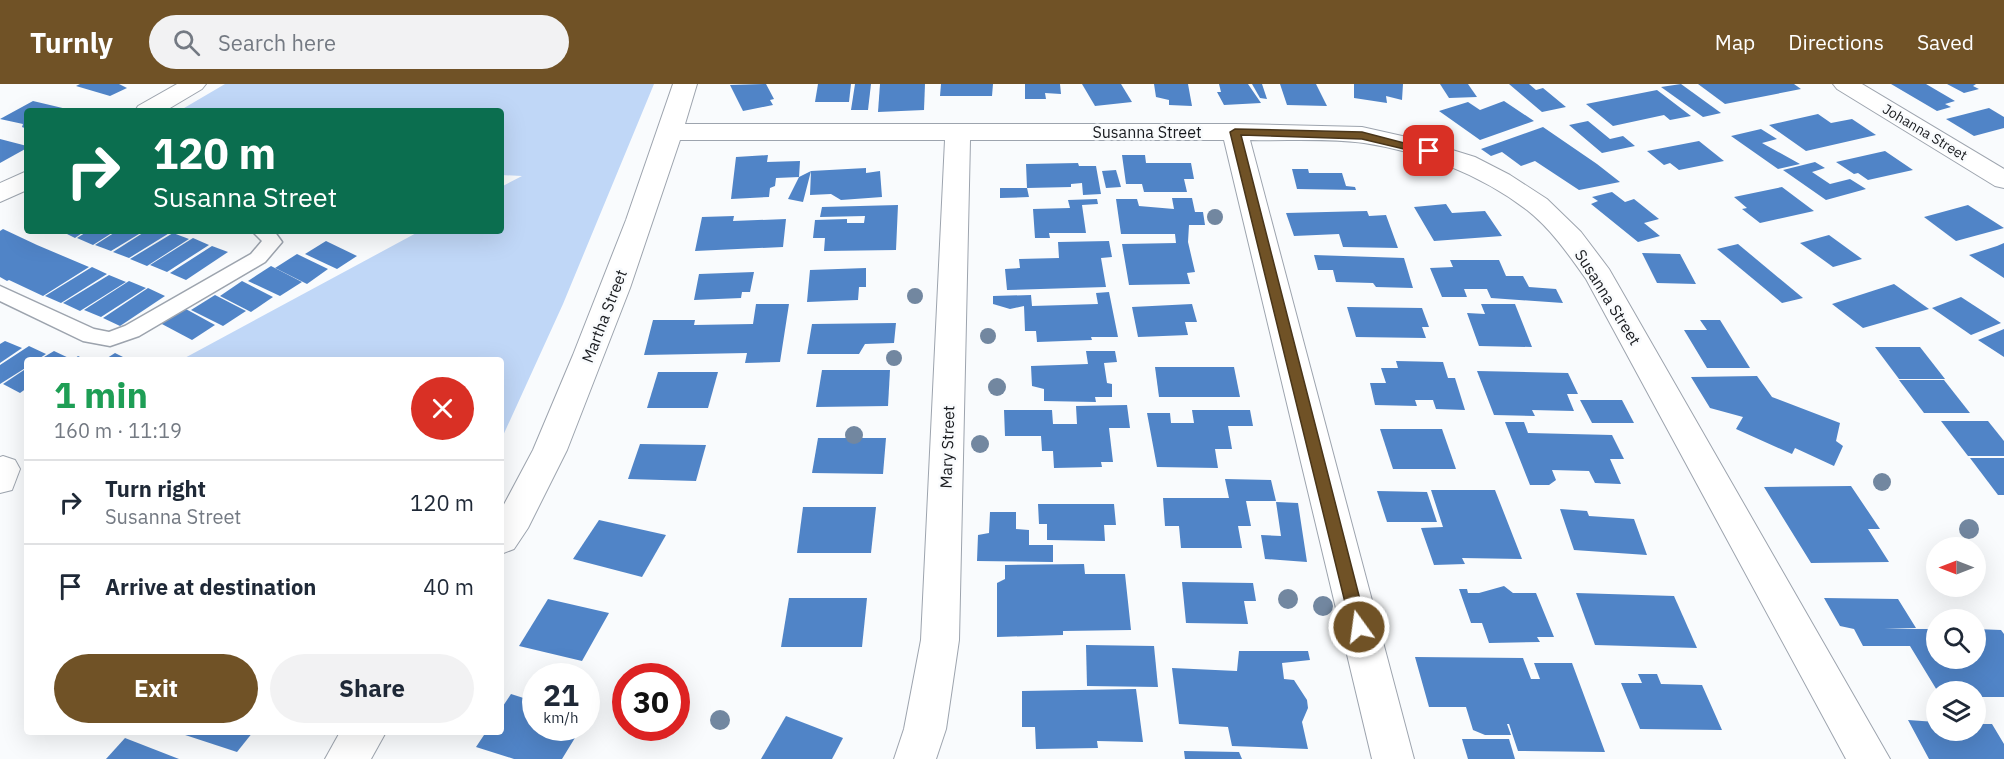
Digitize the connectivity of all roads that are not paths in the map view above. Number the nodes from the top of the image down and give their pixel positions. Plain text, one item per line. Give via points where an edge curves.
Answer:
1 (194, 84) edge
2 (685, 84) edge
3 (1845, 84) edge
4 (152, 108) edge
5 (670, 132) junction
6 (1235, 132) junction
7 (958, 133) junction
8 (2004, 180) edge
9 (24, 181) edge
10 (0, 194) edge
11 (267, 234) edge
12 (0, 293) edge
13 (504, 535) edge
14 (363, 735) edge
15 (346, 759) edge
16 (915, 759) edge
17 (1393, 759) edge
18 (1869, 759) edge

1 - 4 street
2 - 5 street, Martha Street
3 - 8 street, Johanna Street
5 - 7 street, Susanna Street
5 - 13 street, Martha Street via 630,250 547,460 524,507
6 - 7 street, Susanna Street
6 - 17 street
6 - 18 street, Susanna Street via 1362,135 1411,145 1466,164 1501,182 1537,205 1571,238 1605,286
7 - 16 street, Mary Street via 940,640 925,729
9 - 10 street
11 - 12 lane via 272,242 258,258 132,331 110,339 90,336
14 - 15 street

